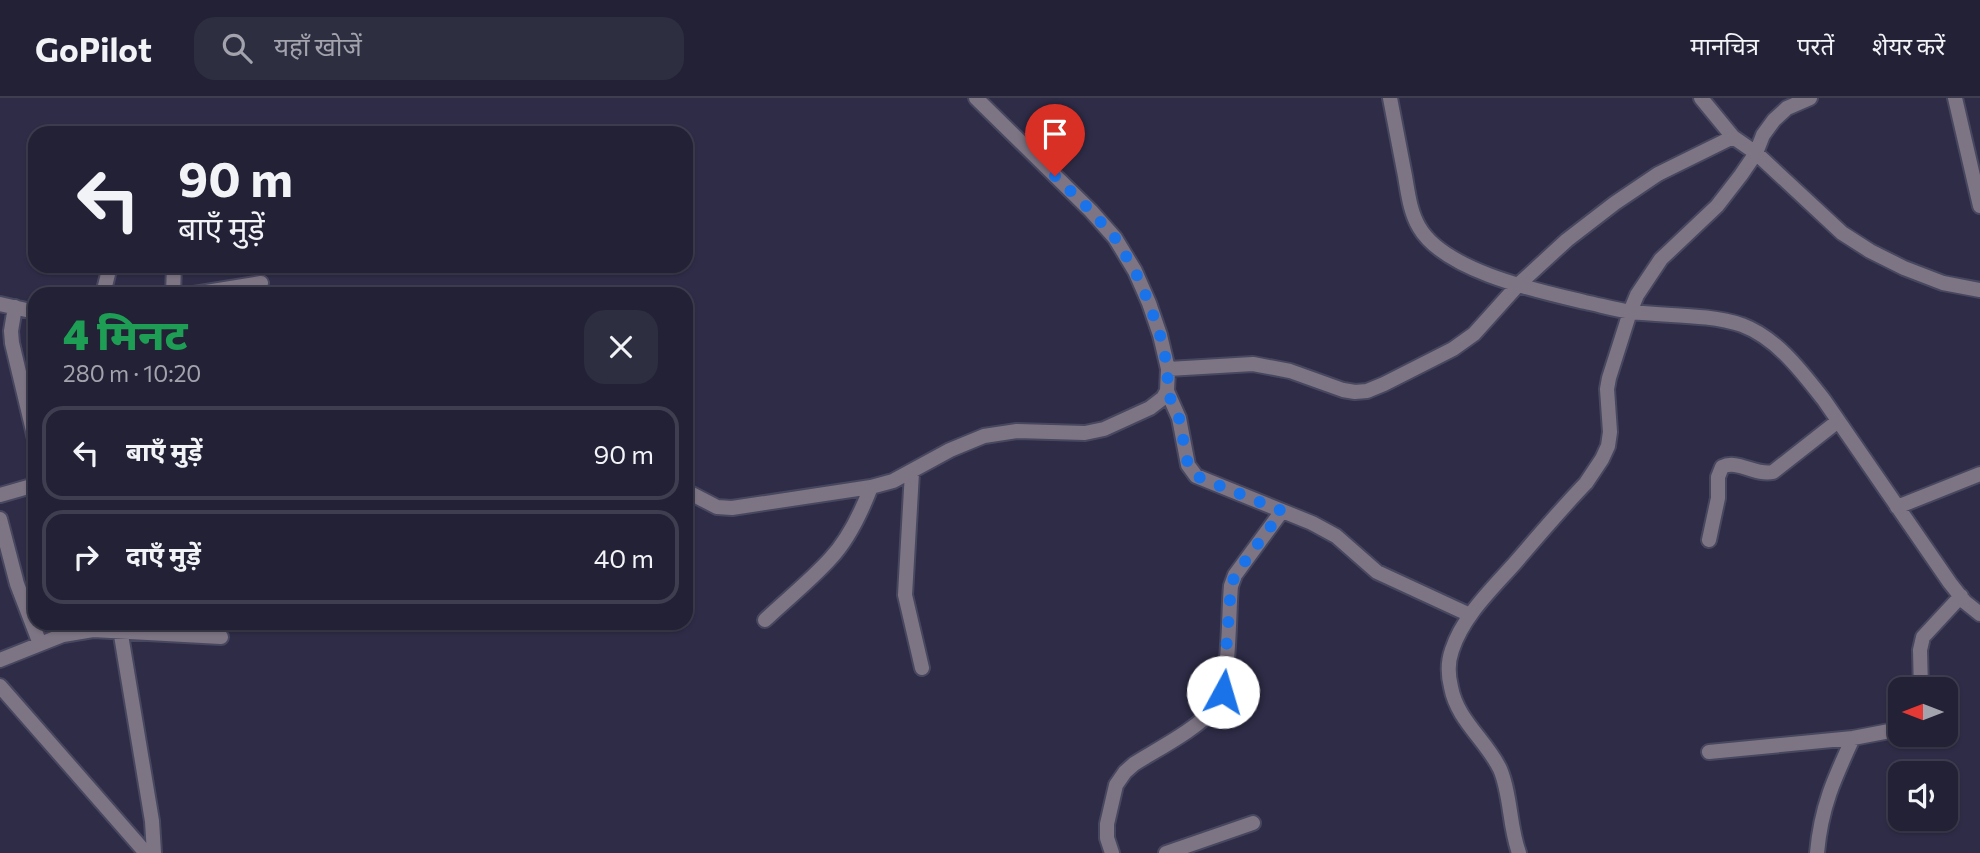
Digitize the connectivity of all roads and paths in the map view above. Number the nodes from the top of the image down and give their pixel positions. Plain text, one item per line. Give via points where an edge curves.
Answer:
1 (976, 98) edge
2 (1390, 98) edge
3 (1701, 98) edge
4 (1810, 98) edge
5 (1955, 98) edge
6 (1733, 137) junction
7 (1756, 153) junction
8 (1975, 156) edge
9 (1980, 206) edge
10 (261, 283) dead end
11 (1518, 285) junction
12 (237, 287) edge
13 (1980, 290) edge
14 (0, 304) edge
15 (15, 307) junction
16 (28, 310) edge
17 (1630, 312) junction
18 (1168, 369) junction
19 (1167, 391) junction
20 (28, 410) edge
21 (1838, 421) junction
22 (912, 472) junction
23 (1980, 474) edge
24 (28, 487) edge
25 (871, 487) junction
26 (0, 495) edge
27 (693, 495) edge
28 (1897, 507) junction
29 (1282, 511) junction
30 (0, 519) edge
31 (1709, 540) dead end
32 (1961, 596) junction
33 (28, 613) edge
34 (1980, 614) edge
35 (1470, 615) junction
36 (765, 620) dead end
37 (35, 630) edge
38 (79, 630) edge
39 (120, 630) edge
40 (149, 630) edge
41 (220, 637) dead end
42 (40, 644) junction
43 (0, 660) edge
44 (922, 668) dead end
45 (1921, 677) edge
46 (0, 686) edge
47 (1888, 731) edge
48 (1853, 738) junction
49 (1709, 752) dead end
50 (1253, 822) dead end
51 (146, 853) edge
52 (154, 853) edge
53 (1112, 853) edge
54 (1166, 853) edge
55 (1519, 853) edge
56 (1817, 853) edge

1 - 18 street via 1115,238 1149,303
2 - 11 street via 1419,228 1455,261
3 - 6 street
4 - 7 street via 1774,120
5 - 8 street
6 - 7 street
6 - 11 street via 1640,186 1567,240
7 - 13 street via 1842,233 1870,251 1943,283
7 - 17 street via 1717,206 1661,259
8 - 9 street
10 - 12 street
11 - 17 street
11 - 18 street via 1474,334 1453,349 1367,391 1343,390 1290,371 1252,364
14 - 15 street
15 - 16 street
15 - 20 street via 12,343
17 - 21 street via 1713,319 1762,335 1801,371
17 - 35 street via 1609,378 1610,432 1602,458 1586,483
18 - 19 street
19 - 22 street via 1144,411 1104,429 984,436
19 - 29 street via 1179,418 1191,472
21 - 28 street
21 - 31 street via 1773,472 1722,467
22 - 25 street
22 - 44 street via 905,595
23 - 28 street
24 - 26 street
25 - 27 street via 732,508 717,507
25 - 36 street via 859,517 831,559
28 - 32 street
29 - 35 street via 1336,536 1389,579
29 - 53 street via 1231,586 1226,676 1216,707 1125,772 1116,785 1107,824
30 - 33 street
32 - 34 street
32 - 45 street via 1923,637
35 - 55 street via 1452,649 1450,686 1465,721 1500,769
37 - 42 street
38 - 42 street
39 - 52 street
40 - 41 street
42 - 43 street
46 - 51 street
47 - 48 street
48 - 49 street
48 - 56 street via 1830,788
50 - 54 street

